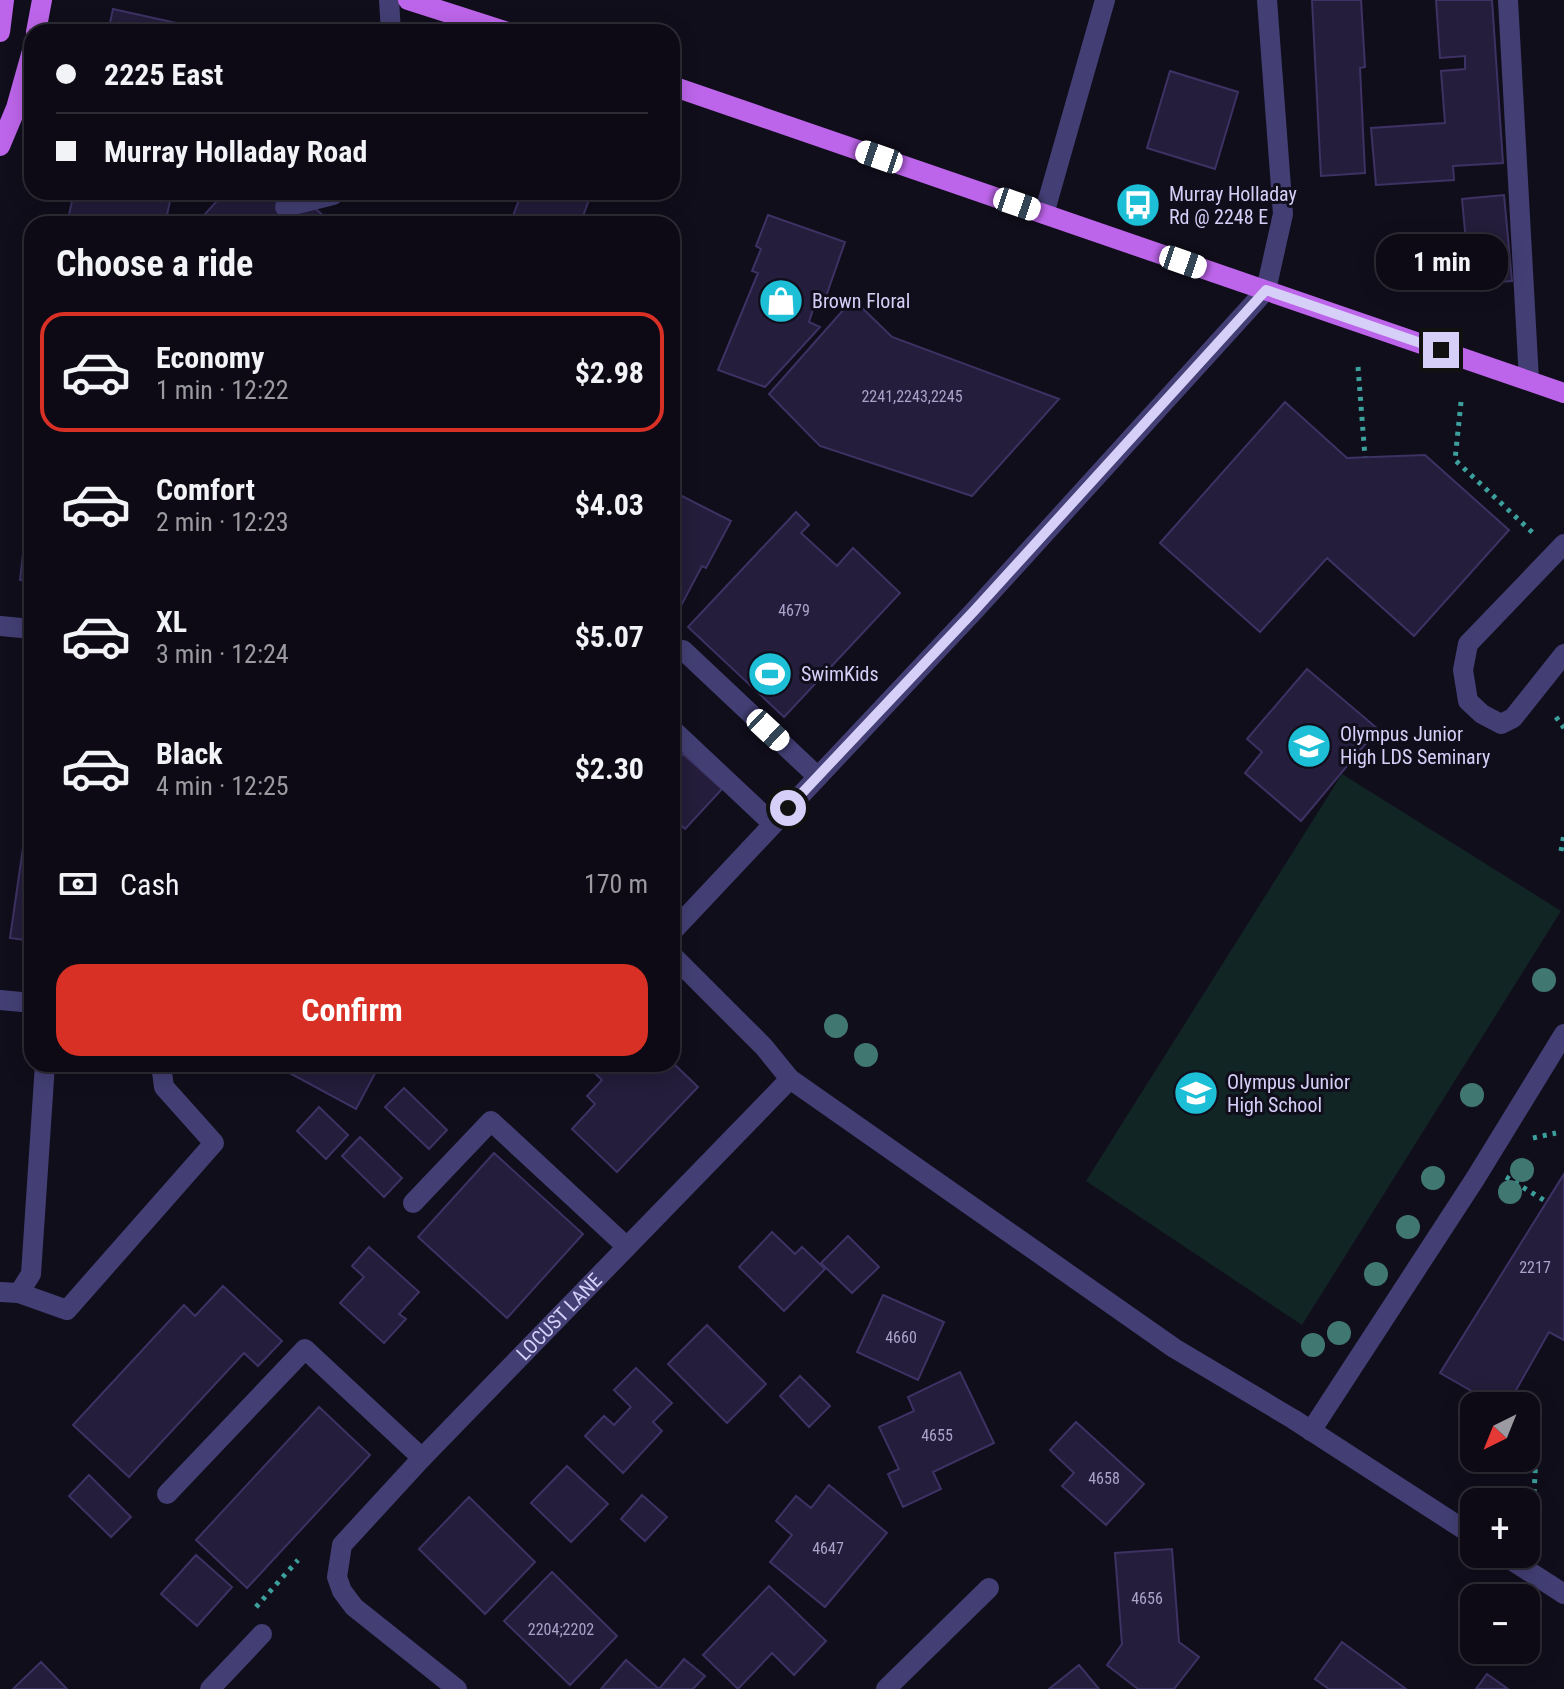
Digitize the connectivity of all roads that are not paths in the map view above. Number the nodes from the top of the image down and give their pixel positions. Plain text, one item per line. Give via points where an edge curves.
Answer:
1 (4, 0) edge
2 (42, 0) edge
3 (389, 0) edge
4 (408, 0) edge
5 (1105, 0) edge
6 (1267, 0) edge
7 (1508, 0) edge
8 (38, 24) edge
9 (390, 24) edge
10 (483, 24) edge
11 (0, 32) edge
12 (24, 80) edge
13 (680, 89) edge
14 (0, 146) edge
15 (1044, 214) junction
16 (1266, 290) junction
17 (1529, 380) junction
18 (1564, 393) edge
19 (1564, 544) edge
20 (0, 626) edge
21 (24, 628) edge
22 (683, 650) dead end
23 (1564, 654) edge
24 (680, 737) edge
25 (818, 777) junction
26 (773, 824) junction
27 (680, 923) edge
28 (680, 963) edge
29 (0, 1000) edge
30 (24, 1002) edge
31 (1564, 1034) edge
32 (44, 1072) edge
33 (162, 1072) edge
34 (790, 1079) junction
35 (413, 1203) dead end
36 (627, 1247) junction
37 (10, 1293) edge
38 (1311, 1431) junction
39 (422, 1458) junction
40 (167, 1494) dead end
41 (1460, 1527) edge
42 (1524, 1568) edge
43 (989, 1588) dead end
44 (1564, 1594) edge
45 (262, 1634) dead end
46 (210, 1689) edge
47 (457, 1689) edge
48 (886, 1689) edge

1 - 11 main road
2 - 8 main road
3 - 9 street
4 - 10 main road
5 - 15 street
6 - 16 street via 1283,214
7 - 17 street
12 - 14 main road
13 - 15 main road
15 - 16 main road
16 - 17 main road
16 - 25 street
17 - 18 main road
19 - 23 street via 1468,644 1463,670 1468,701 1501,724 1513,718
20 - 21 street
22 - 25 street
24 - 26 street
25 - 26 street
26 - 27 street
28 - 34 street
29 - 30 street
31 - 38 street
32 - 37 street via 31,1274
33 - 37 street via 164,1087 214,1143 67,1310
34 - 36 street, LOCUST LANE
34 - 38 street via 1174,1348
35 - 36 street via 491,1121
36 - 39 street, LOCUST LANE
38 - 41 street
39 - 40 street via 305,1349
39 - 47 street, LOCUST LANE via 342,1545 337,1577 354,1607
42 - 44 street
43 - 48 street
45 - 46 street

